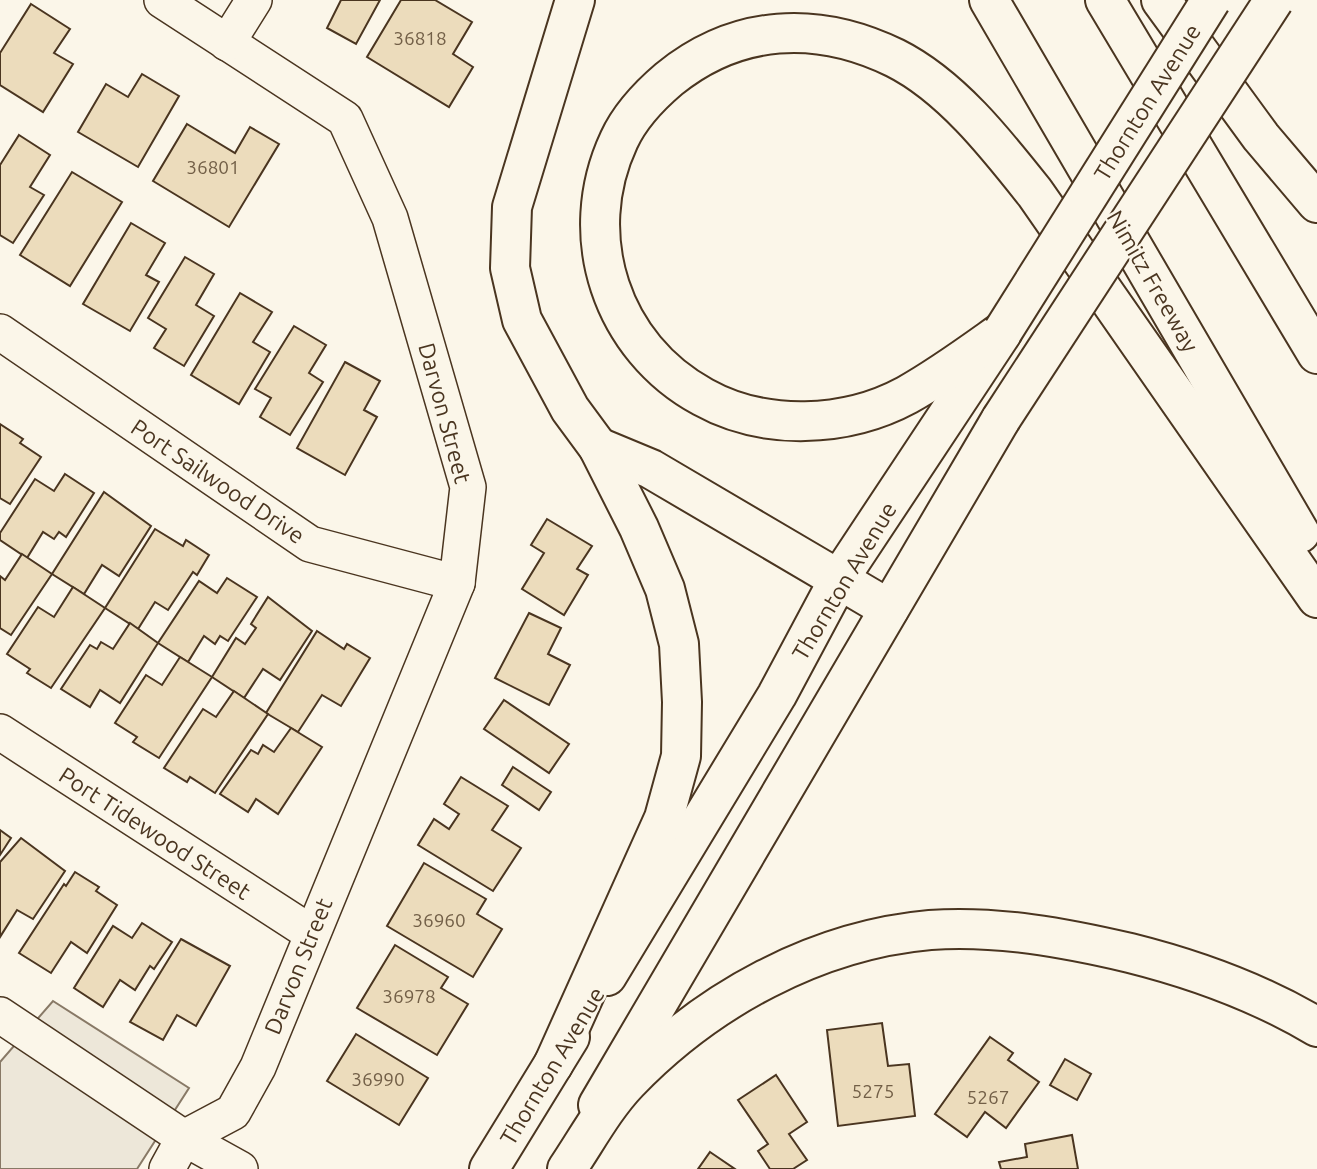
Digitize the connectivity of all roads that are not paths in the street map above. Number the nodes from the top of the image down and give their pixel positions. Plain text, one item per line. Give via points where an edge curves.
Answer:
1 (162, 0) edge
2 (254, 0) edge
3 (575, 0) edge
4 (989, 0) edge
5 (1105, 0) edge
6 (1161, 0) edge
7 (1211, 0) edge
8 (1274, 0) edge
9 (227, 43) junction
10 (1317, 203) edge
11 (1003, 331) junction
12 (0, 332) edge
13 (1317, 355) edge
14 (598, 447) junction
15 (1317, 563) edge
16 (839, 579) junction
17 (457, 583) junction
18 (1317, 598) edge
19 (889, 609) junction
20 (0, 732) edge
21 (311, 933) junction
22 (2, 1019) edge
23 (1317, 1027) edge
24 (553, 1065) junction
25 (184, 1138) junction
26 (167, 1169) edge
27 (240, 1169) edge
28 (489, 1169) edge
29 (564, 1169) edge

1 - 9 street, Darvon Street
2 - 9 street
3 - 14 main road via 512,206 510,268 522,320 570,409
4 - 15 main road, Nimitz Freeway
5 - 13 main road
6 - 10 main road via 1261,136
7 - 11 main road, Thornton Avenue, bridge
8 - 19 main road, bridge via 1002,419
9 - 17 street, Darvon Street via 345,119 390,218 468,487
11 - 16 main road, Thornton Avenue
11 - 18 main road via 905,396 845,416 786,422 729,411 680,384 639,346 612,296 600,244 603,194 618,141 645,99 688,64 739,38 791,32 848,38 897,59 946,94 989,135 1035,192
12 - 17 street, Port Sailwood Drive via 310,544
14 - 16 main road via 651,469
14 - 24 main road via 665,589 679,644 681,756 664,818
16 - 19 main road
16 - 24 main road, Thornton Avenue via 777,695
17 - 21 street, Darvon Street
19 - 29 main road
20 - 21 street, Port Tidewood Street
21 - 25 street, Darvon Street via 258,1067 233,1112
22 - 25 street
23 - 29 main road via 1231,986 1162,961 1084,942 1005,931 931,930 866,940 800,961 680,1034 626,1084
24 - 28 main road, Thornton Avenue
25 - 26 street
25 - 27 street

